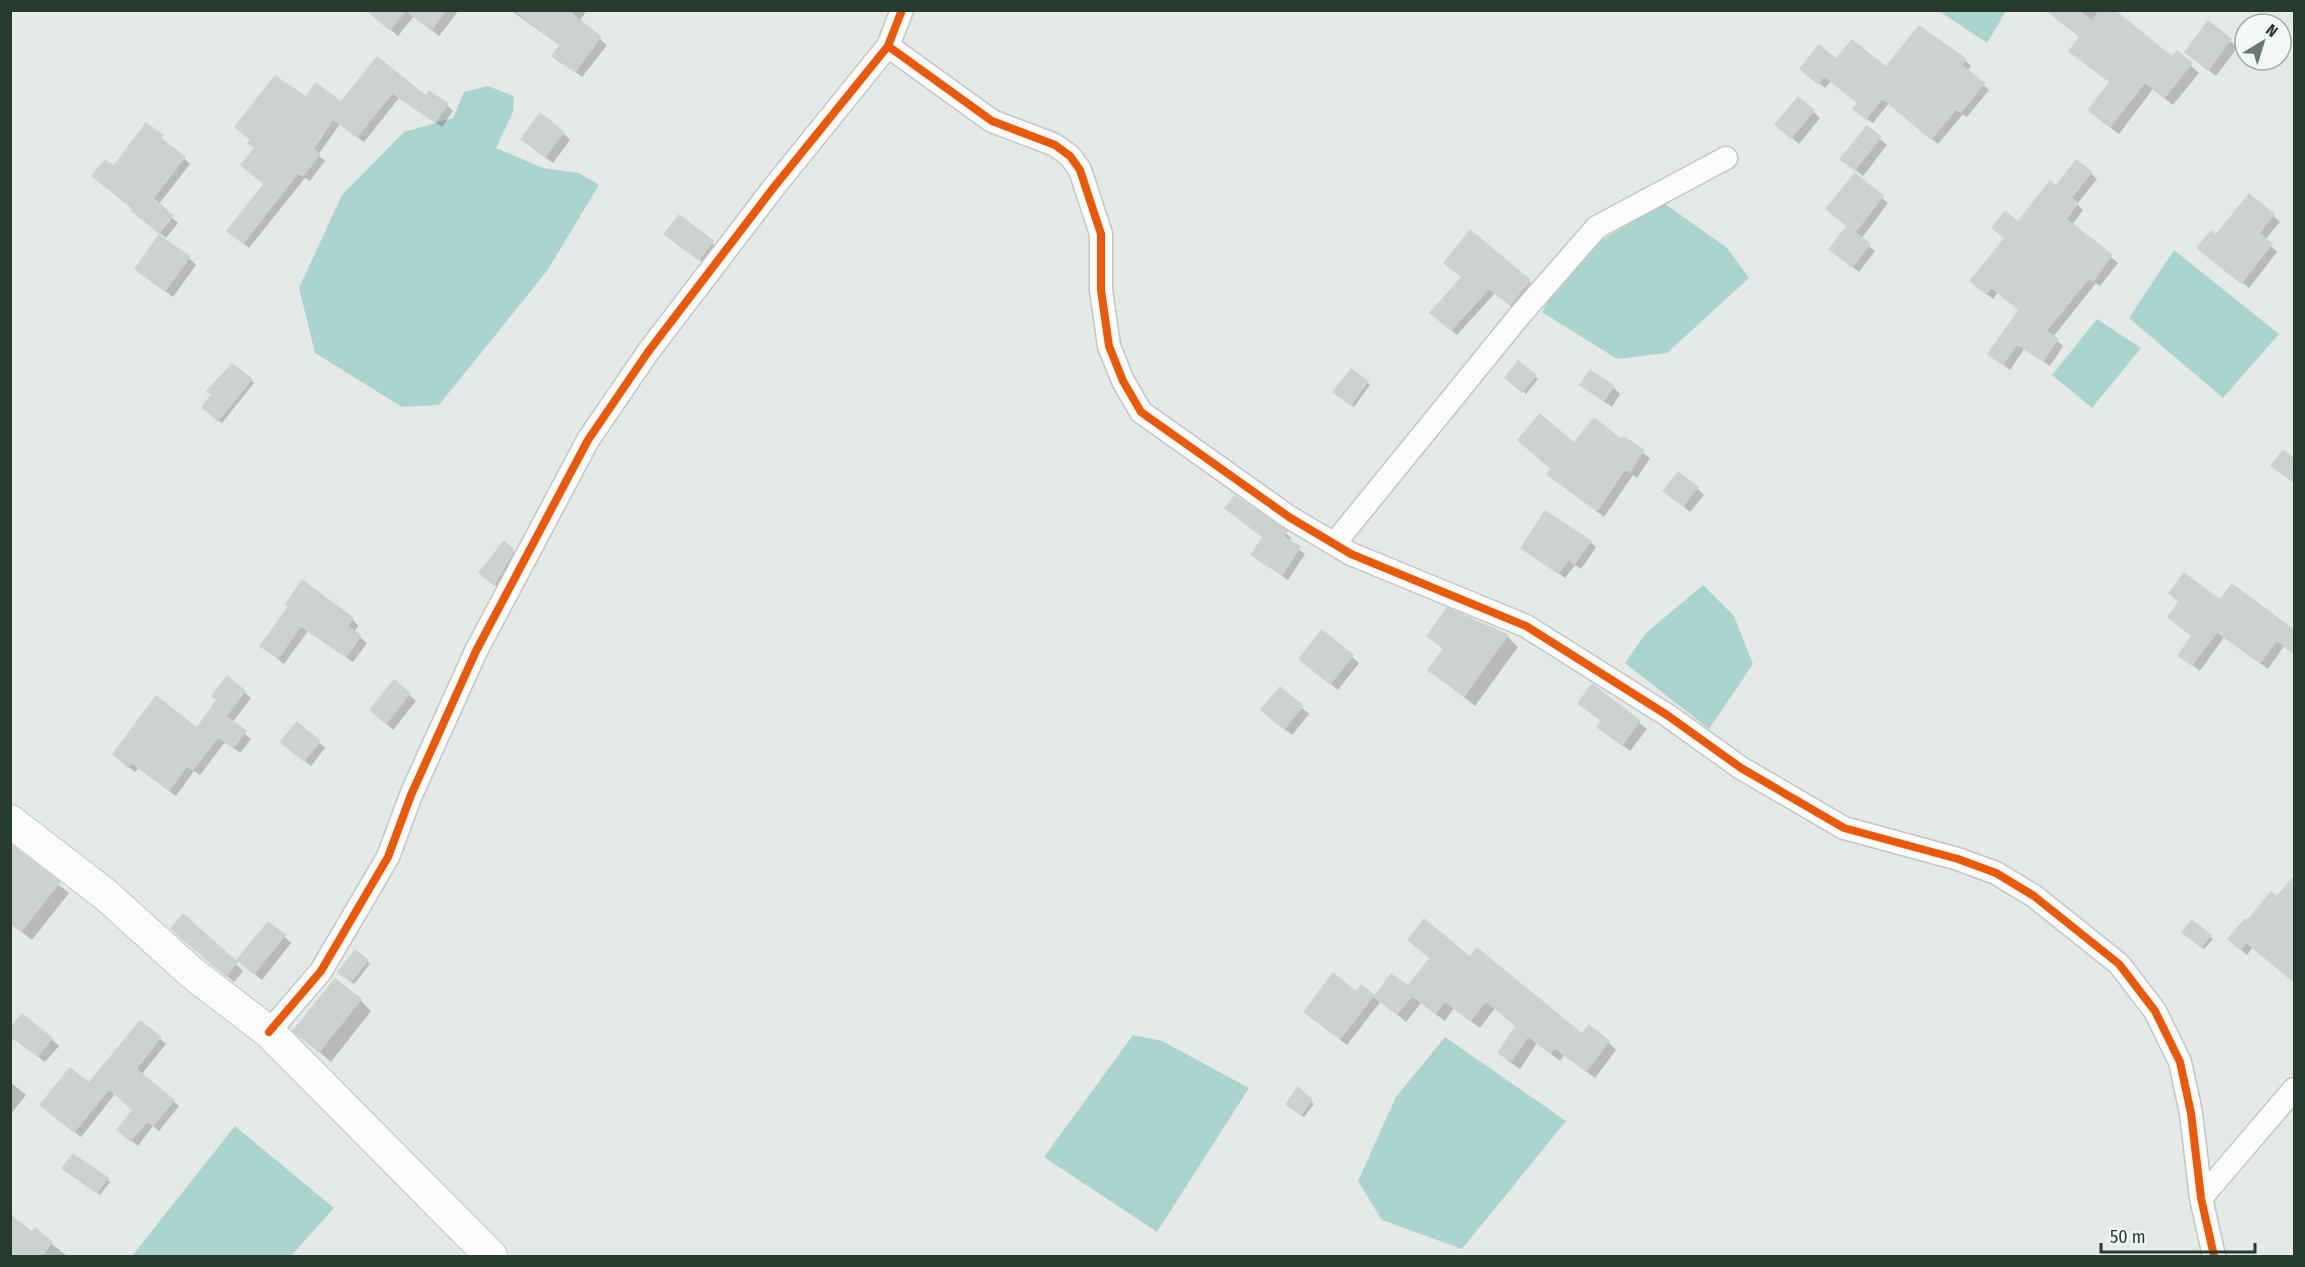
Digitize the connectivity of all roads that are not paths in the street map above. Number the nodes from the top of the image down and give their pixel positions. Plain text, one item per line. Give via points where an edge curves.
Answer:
1 (902, 10) edge
2 (888, 46) junction
3 (1726, 158) dead end
4 (1334, 544) junction
5 (10, 821) edge
6 (269, 1032) junction
7 (2295, 1089) edge
8 (2201, 1198) junction
9 (491, 1257) edge
10 (2214, 1257) edge

1 - 2 street
2 - 4 street via 992,121 1056,145 1070,156 1080,170 1101,234 1101,290 1109,346 1141,412 1289,517
2 - 6 street via 655,343 588,440 476,651 411,795 388,857 321,971
3 - 4 street via 1597,227 1520,315
4 - 8 street via 1526,626 1667,715 1741,768 1844,828 1958,859 1996,873 2034,896 2119,964 2156,1011 2180,1062 2191,1113
5 - 6 main road via 106,895 192,973
6 - 9 main road
7 - 8 street
8 - 10 street

